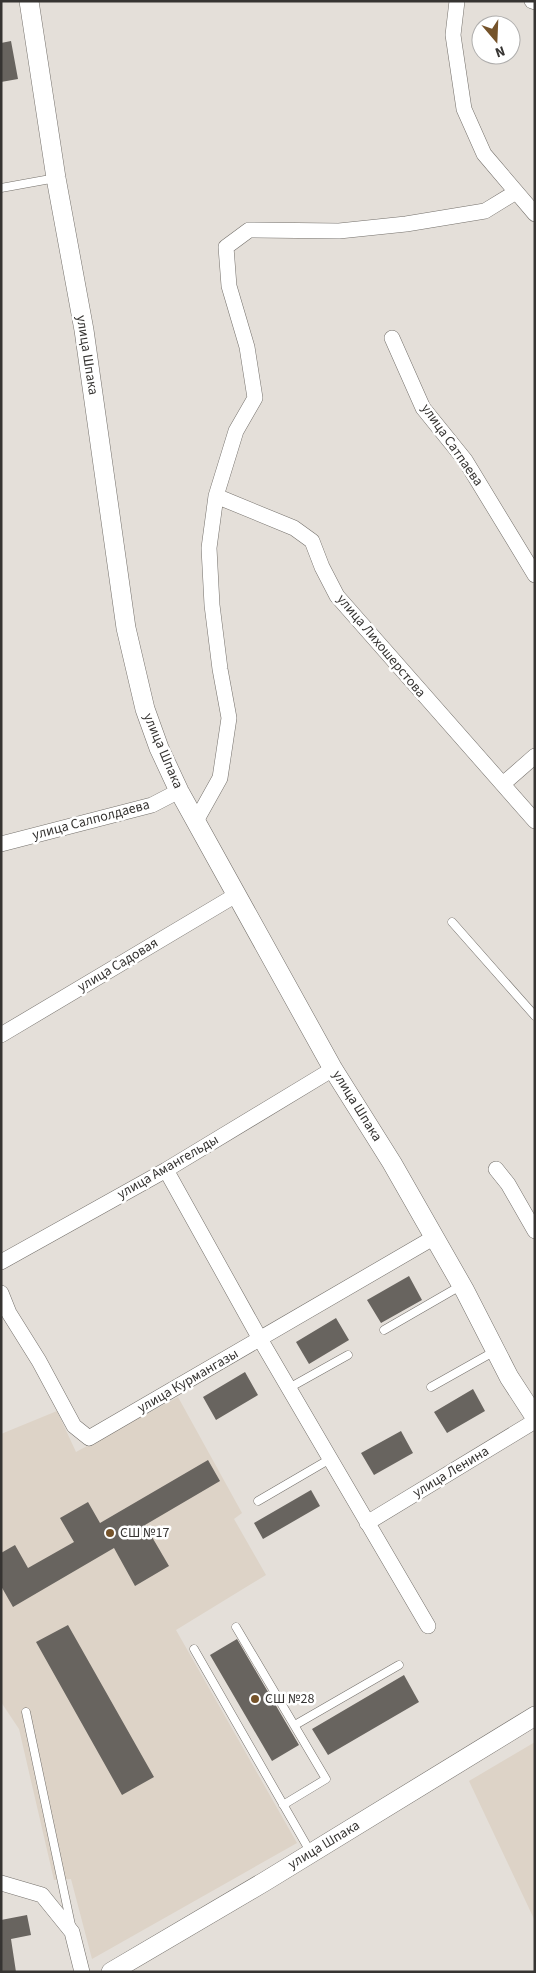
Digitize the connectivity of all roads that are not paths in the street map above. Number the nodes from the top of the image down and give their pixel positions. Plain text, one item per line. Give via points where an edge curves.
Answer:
1 (29, 1) edge
2 (457, 1) edge
3 (56, 178) junction
4 (1, 188) edge
5 (516, 192) junction
6 (535, 214) edge
7 (392, 338) dead end
8 (216, 496) junction
9 (535, 575) edge
10 (535, 756) edge
11 (503, 784) junction
12 (179, 791) junction
13 (196, 821) junction
14 (535, 821) edge
15 (1, 844) edge
16 (236, 895) junction
17 (452, 922) dead end
18 (535, 1016) edge
19 (1, 1035) edge
20 (333, 1069) junction
21 (496, 1169) dead end
22 (166, 1170) junction
23 (535, 1231) edge
24 (434, 1238) junction
25 (1, 1262) edge
26 (462, 1285) junction
27 (1, 1294) edge
28 (384, 1330) dead end
29 (260, 1339) junction
30 (496, 1351) junction
31 (348, 1355) dead end
32 (431, 1387) dead end
33 (289, 1388) junction
34 (535, 1417) edge
35 (535, 1421) edge
36 (330, 1459) junction
37 (258, 1501) dead end
38 (367, 1522) junction
39 (428, 1626) dead end
40 (236, 1627) dead end
41 (194, 1649) dead end
42 (399, 1665) dead end
43 (26, 1712) dead end
44 (535, 1716) edge
45 (295, 1725) junction
46 (283, 1805) junction
47 (311, 1853) junction
48 (1, 1883) edge
49 (72, 1932) junction
50 (82, 1972) edge
51 (111, 1972) edge

1 - 3 street, улица Шпака
2 - 5 street via 453,35 464,109 484,154
3 - 4 lane
3 - 12 street, улица Шпака via 84,330 126,628 146,709 159,748
5 - 6 street
5 - 8 street via 485,211 340,231 249,230 226,247 229,286 247,347 254,398 236,430
7 - 9 street, улица Сатпаева via 423,408 465,460
8 - 11 street, улица Лихошерстова via 294,528 312,541 337,596
8 - 13 street via 210,548 212,605 229,718 220,778
10 - 11 street
11 - 14 street, улица Лихошерстова
12 - 13 street, улица Шпака
12 - 15 street, улица Салполдаева via 152,805
13 - 16 street, улица Шпака
16 - 19 street, улица Садовая
16 - 20 street, улица Шпака
17 - 18 lane
20 - 22 street, улица Амангельды
20 - 24 street, улица Шпака
21 - 23 street
22 - 25 street, улица Амангельды
22 - 29 street
24 - 26 street, улица Шпака
24 - 29 street, улица Курмангазы
26 - 28 lane
26 - 30 street, улица Шпака
27 - 29 street, улица Курмангазы via 74,1426 90,1438
29 - 33 street
30 - 32 lane
30 - 34 street, улица Шпака
31 - 33 lane
33 - 36 street
35 - 38 street, улица Ленина
36 - 37 lane
36 - 38 street
38 - 39 street
40 - 45 lane
41 - 46 lane
42 - 45 lane
43 - 49 lane
44 - 47 street, улица Шпака
45 - 46 lane via 326,1780
46 - 47 lane
47 - 51 street, улица Шпака
48 - 49 street via 42,1895
49 - 50 street

